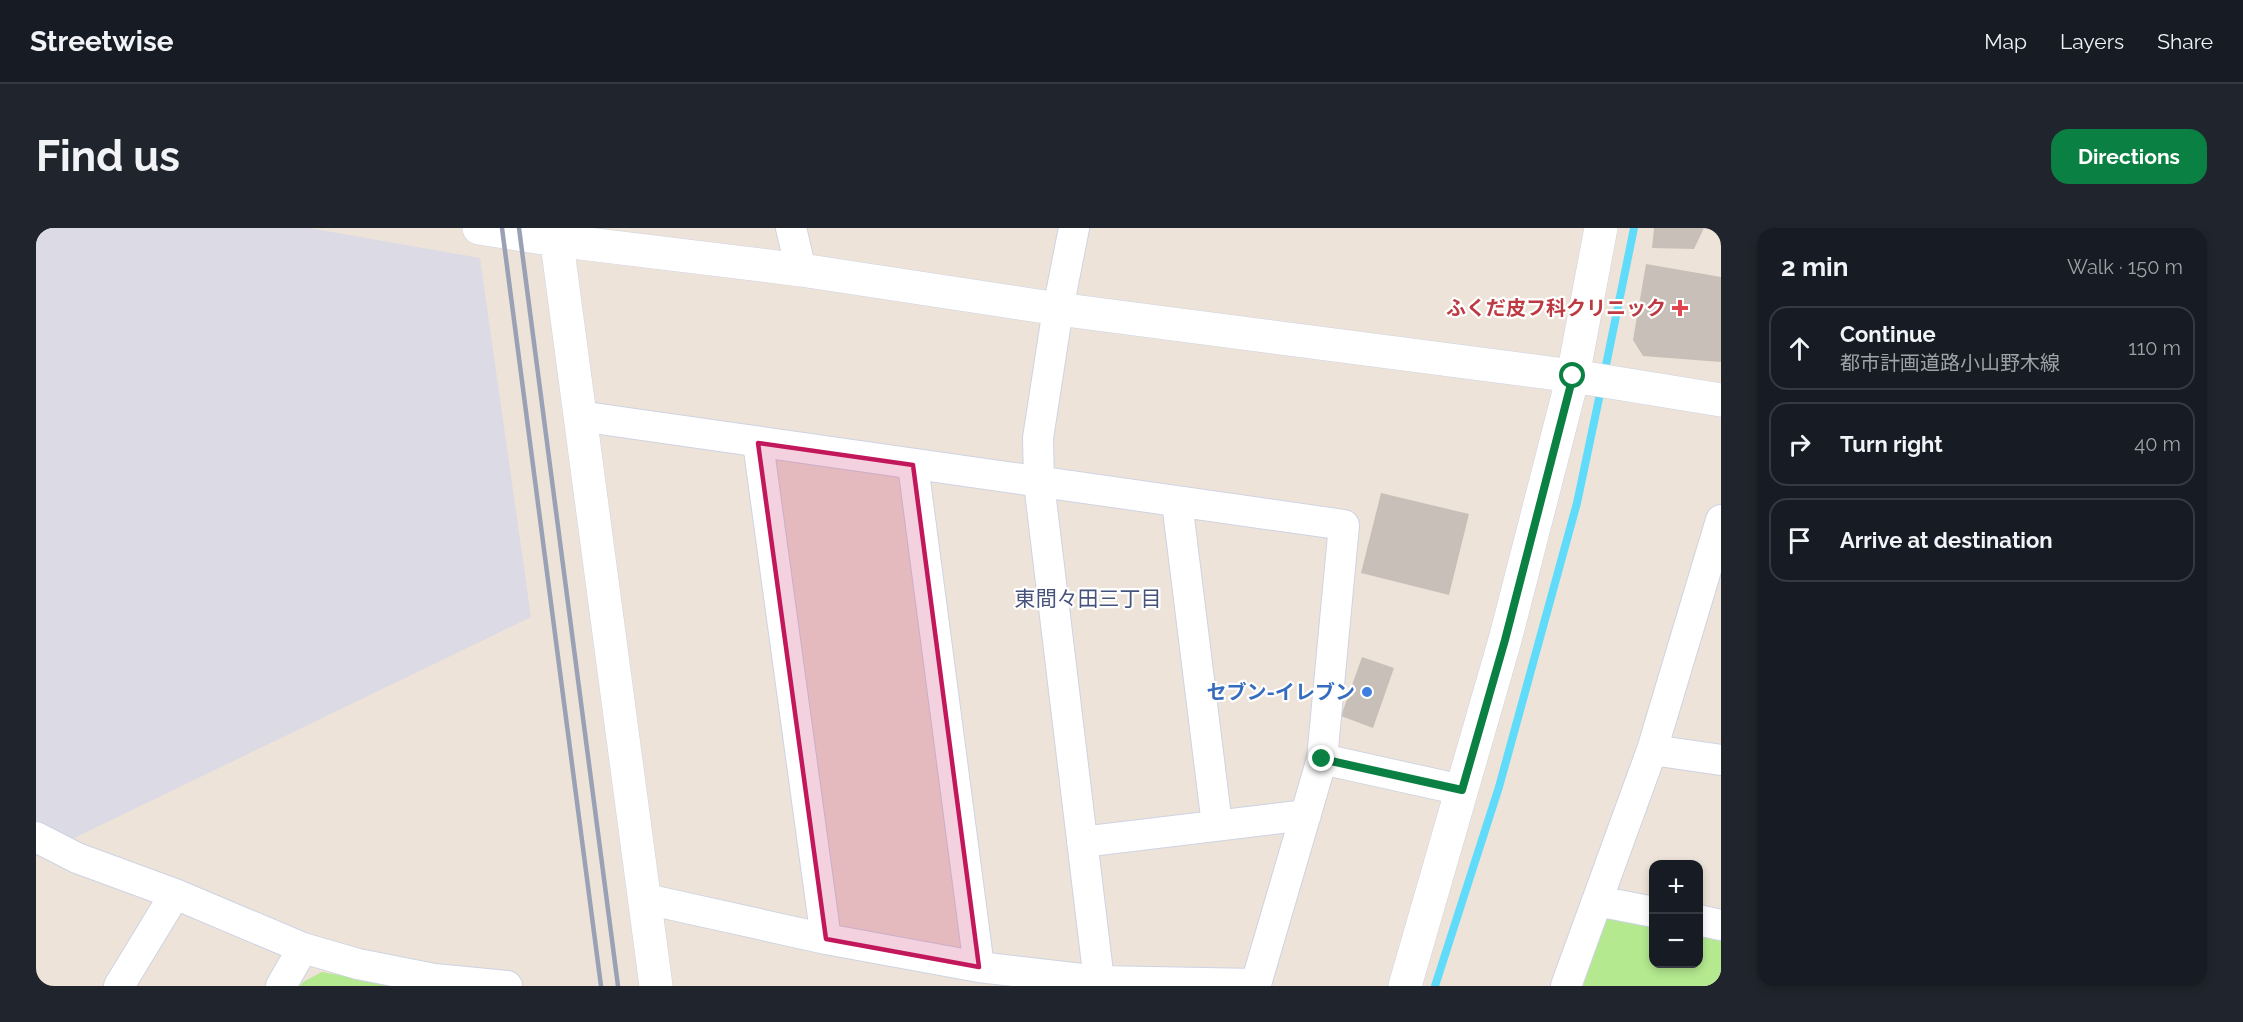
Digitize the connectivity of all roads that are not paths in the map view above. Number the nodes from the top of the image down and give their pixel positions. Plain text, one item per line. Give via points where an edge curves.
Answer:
1 (479, 228) edge
2 (791, 228) edge
3 (1074, 228) edge
4 (1601, 228) edge
5 (555, 234) edge
6 (801, 270) junction
7 (1058, 309) junction
8 (1573, 376) junction
9 (1721, 400) edge
10 (579, 416) junction
11 (758, 442) junction
12 (913, 465) junction
13 (1039, 483) junction
14 (1178, 502) junction
15 (1721, 520) edge
16 (1710, 593) edge
17 (1652, 750) junction
18 (1322, 759) junction
19 (1721, 760) edge
20 (1462, 790) junction
21 (1306, 815) junction
22 (1217, 825) junction
23 (36, 837) edge
24 (1082, 842) junction
25 (175, 894) junction
26 (646, 899) junction
27 (1598, 901) junction
28 (1649, 911) edge
29 (1703, 921) edge
30 (1721, 925) edge
31 (826, 939) junction
32 (303, 948) junction
33 (979, 967) junction
34 (1099, 981) junction
35 (119, 986) edge
36 (281, 986) edge
37 (507, 986) edge
38 (656, 986) edge
39 (1405, 986) edge
40 (1566, 986) edge

1 - 5 street
2 - 6 street
3 - 7 street
4 - 8 street
5 - 6 street
5 - 10 street
6 - 7 street
7 - 8 street
7 - 13 street via 1038,438
8 - 9 street
8 - 20 street
10 - 11 street
10 - 26 street
11 - 12 street
11 - 31 street
12 - 13 street
12 - 33 street
13 - 14 street
13 - 24 street
14 - 18 street via 1344,525
14 - 22 street
15 - 16 street
16 - 17 street
17 - 19 street
17 - 27 street
18 - 20 street
18 - 21 street
20 - 39 street
21 - 22 street
21 - 34 street via 1256,984
22 - 24 street
23 - 25 street via 77,858
24 - 34 street
25 - 32 street
25 - 35 street
26 - 31 street
26 - 38 street
27 - 28 street
27 - 40 street
29 - 30 street
31 - 33 street
32 - 36 street
32 - 37 street via 413,975
33 - 34 street

